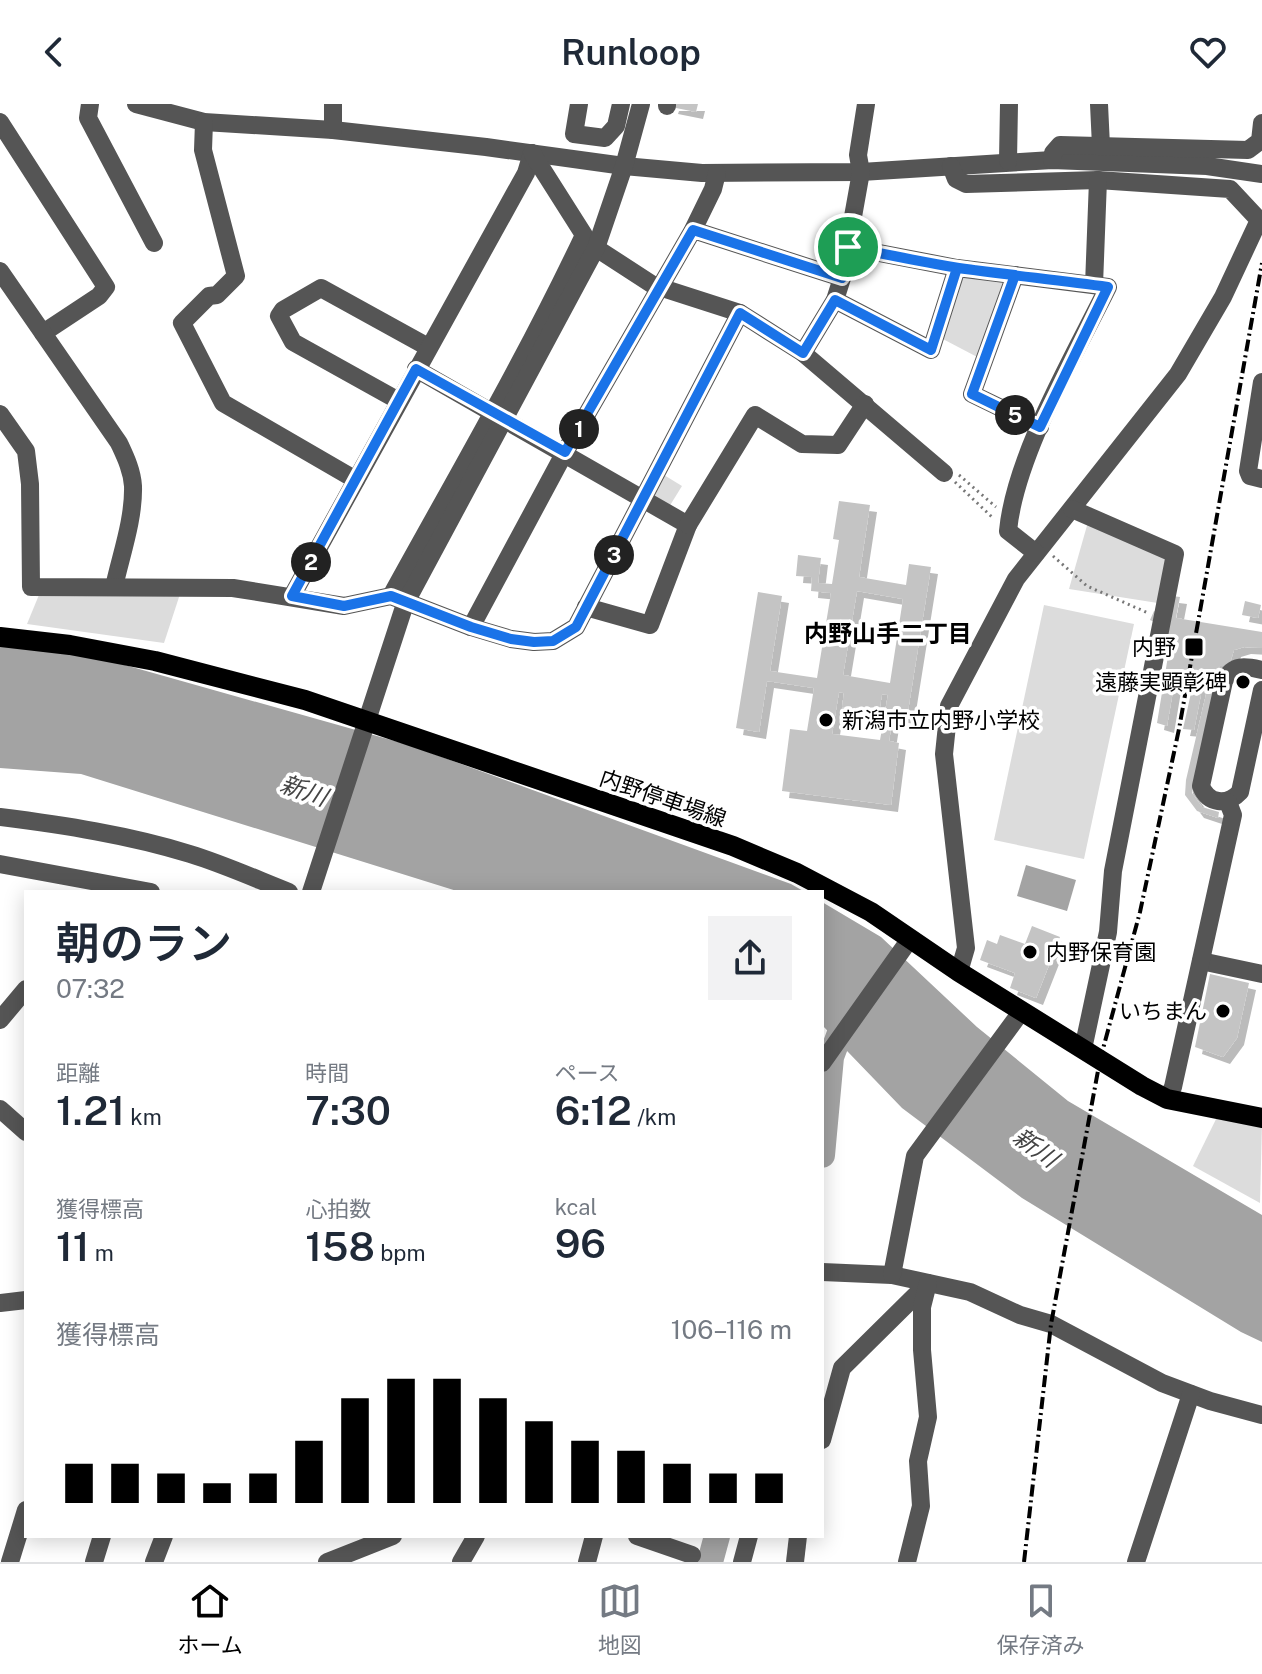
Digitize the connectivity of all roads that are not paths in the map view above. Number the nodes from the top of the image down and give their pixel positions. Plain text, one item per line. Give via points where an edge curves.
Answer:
1 (90, 104) edge
2 (136, 104) edge
3 (333, 104) edge
4 (579, 104) edge
5 (621, 104) edge
6 (866, 104) edge
7 (1009, 104) edge
8 (1099, 104) edge
9 (655, 107) edge
10 (0, 122) edge
11 (204, 122) junction
12 (1262, 123) edge
13 (333, 130) junction
14 (532, 153) junction
15 (1102, 153) junction
16 (1008, 161) junction
17 (624, 166) junction
18 (951, 166) junction
19 (861, 172) junction
20 (717, 173) junction
21 (1262, 174) edge
22 (1098, 180) junction
23 (693, 230) junction
24 (590, 241) junction
25 (154, 243) dead end
26 (848, 247) junction
27 (957, 268) junction
28 (0, 271) edge
29 (1015, 275) junction
30 (842, 278) junction
31 (1094, 285) junction
32 (661, 289) junction
33 (835, 300) junction
34 (740, 313) junction
35 (43, 333) junction
36 (428, 347) junction
37 (803, 353) junction
38 (416, 369) junction
39 (1262, 382) edge
40 (399, 401) junction
41 (865, 404) junction
42 (495, 413) junction
43 (0, 414) edge
44 (1040, 427) junction
45 (565, 452) junction
46 (951, 479) road end
47 (1262, 479) edge
48 (356, 480) junction
49 (643, 497) junction
50 (1072, 509) junction
51 (688, 525) junction
52 (1036, 553) junction
53 (114, 587) junction
54 (292, 596) junction
55 (398, 600) junction
56 (586, 607) junction
57 (471, 627) junction
58 (0, 637) edge
59 (1262, 670) edge
60 (1262, 690) edge
61 (1228, 802) junction
62 (0, 817) edge
63 (0, 864) edge
64 (93, 888) edge
65 (122, 890) edge
66 (284, 890) edge
67 (312, 890) edge
68 (910, 939) junction
69 (1201, 961) junction
70 (959, 972) junction
71 (1262, 974) edge
72 (24, 991) edge
73 (1021, 1012) junction
74 (0, 1020) edge
75 (1083, 1049) junction
76 (824, 1060) edge
77 (1167, 1099) junction
78 (0, 1109) edge
79 (1262, 1118) edge
80 (24, 1130) edge
81 (892, 1275) junction
82 (824, 1276) edge
83 (928, 1283) junction
84 (24, 1300) edge
85 (0, 1303) edge
86 (1191, 1394) junction
87 (1262, 1415) edge
88 (824, 1433) edge
89 (24, 1516) edge
90 (101, 1538) edge
91 (163, 1538) edge
92 (390, 1538) edge
93 (475, 1538) edge
94 (593, 1538) edge
95 (642, 1538) edge
96 (696, 1538) edge
97 (748, 1538) edge
98 (798, 1538) edge
99 (370, 1554) edge
100 (691, 1558) edge
101 (10, 1562) edge
102 (94, 1562) edge
103 (154, 1562) edge
104 (327, 1562) edge
105 (461, 1562) edge
106 (587, 1562) edge
107 (742, 1562) edge
108 (795, 1562) edge
109 (907, 1562) edge
110 (1136, 1562) edge

1 - 25 street via 88,118
2 - 11 street
3 - 13 street
4 - 5 street via 574,134 605,138 616,126
6 - 19 street via 858,155
7 - 16 street
8 - 15 street
9 - 17 street
10 - 35 street via 106,287
11 - 13 street
11 - 48 street via 203,150 236,276 182,323 223,403
12 - 15 street via 1260,141 1248,150
13 - 14 street
14 - 17 street
14 - 24 street
14 - 36 street via 526,173
15 - 16 street
15 - 21 street
16 - 18 street
17 - 20 street via 681,163
17 - 24 street
18 - 19 street
18 - 22 street via 956,179 966,184
19 - 20 street
19 - 26 street
20 - 23 street
22 - 31 street
22 - 50 street via 1230,189 1259,220 1178,374
23 - 30 street
23 - 32 street
24 - 32 street
24 - 42 street
24 - 55 street
26 - 27 street
26 - 30 street
27 - 29 street
27 - 33 street via 931,350
28 - 35 street
29 - 31 street
29 - 44 street via 972,394
30 - 33 street
31 - 44 street via 1108,287
32 - 34 street
32 - 45 street
33 - 37 street
34 - 37 street
34 - 49 street
35 - 53 street via 128,462 131,508
36 - 38 street
36 - 40 street via 321,288 279,316 293,342
37 - 41 street
38 - 40 street
38 - 42 street
39 - 47 street via 1248,471
40 - 48 street
41 - 46 street
41 - 51 street via 838,445 802,444 755,415
42 - 45 street
42 - 55 street
43 - 53 street via 26,451 31,587
44 - 52 street via 1010,503 1008,531
45 - 49 street
45 - 57 street
48 - 54 street
49 - 51 street
49 - 56 street
50 - 52 street
50 - 75 street via 1175,554
51 - 56 street via 650,625
52 - 70 street via 1016,579 949,706 944,754 966,948
53 - 54 street via 233,588
54 - 55 street via 344,606
55 - 57 street
55 - 67 street via 396,630
56 - 57 street via 576,627 553,641 511,639
58 - 68 main road, 内野停車場線 via 155,661 305,700 733,846 835,892
59 - 61 street via 1236,668 1224,681 1201,786 1209,798
60 - 61 street via 1240,792
61 - 69 street via 1233,815
62 - 66 street via 158,845
63 - 64 street
64 - 65 street
68 - 70 main road, 内野停車場線
68 - 76 street
69 - 71 street
69 - 77 street
70 - 73 main road, 内野停車場線
72 - 74 street
73 - 75 main road, 内野停車場線
73 - 81 street via 915,1156
75 - 77 main road, 内野停車場線
77 - 79 main road, 内野停車場線
78 - 80 street
81 - 82 street
81 - 83 street
83 - 86 street via 970,1292 1051,1324
83 - 88 street via 842,1368
83 - 109 street via 922,1350 928,1417 918,1461 921,1506
84 - 85 street
86 - 87 street
86 - 110 street
89 - 101 street
90 - 102 street
91 - 103 street
92 - 99 street
93 - 105 street
94 - 106 street
95 - 100 street
96 - 100 street
97 - 107 street
98 - 108 street
99 - 104 street

